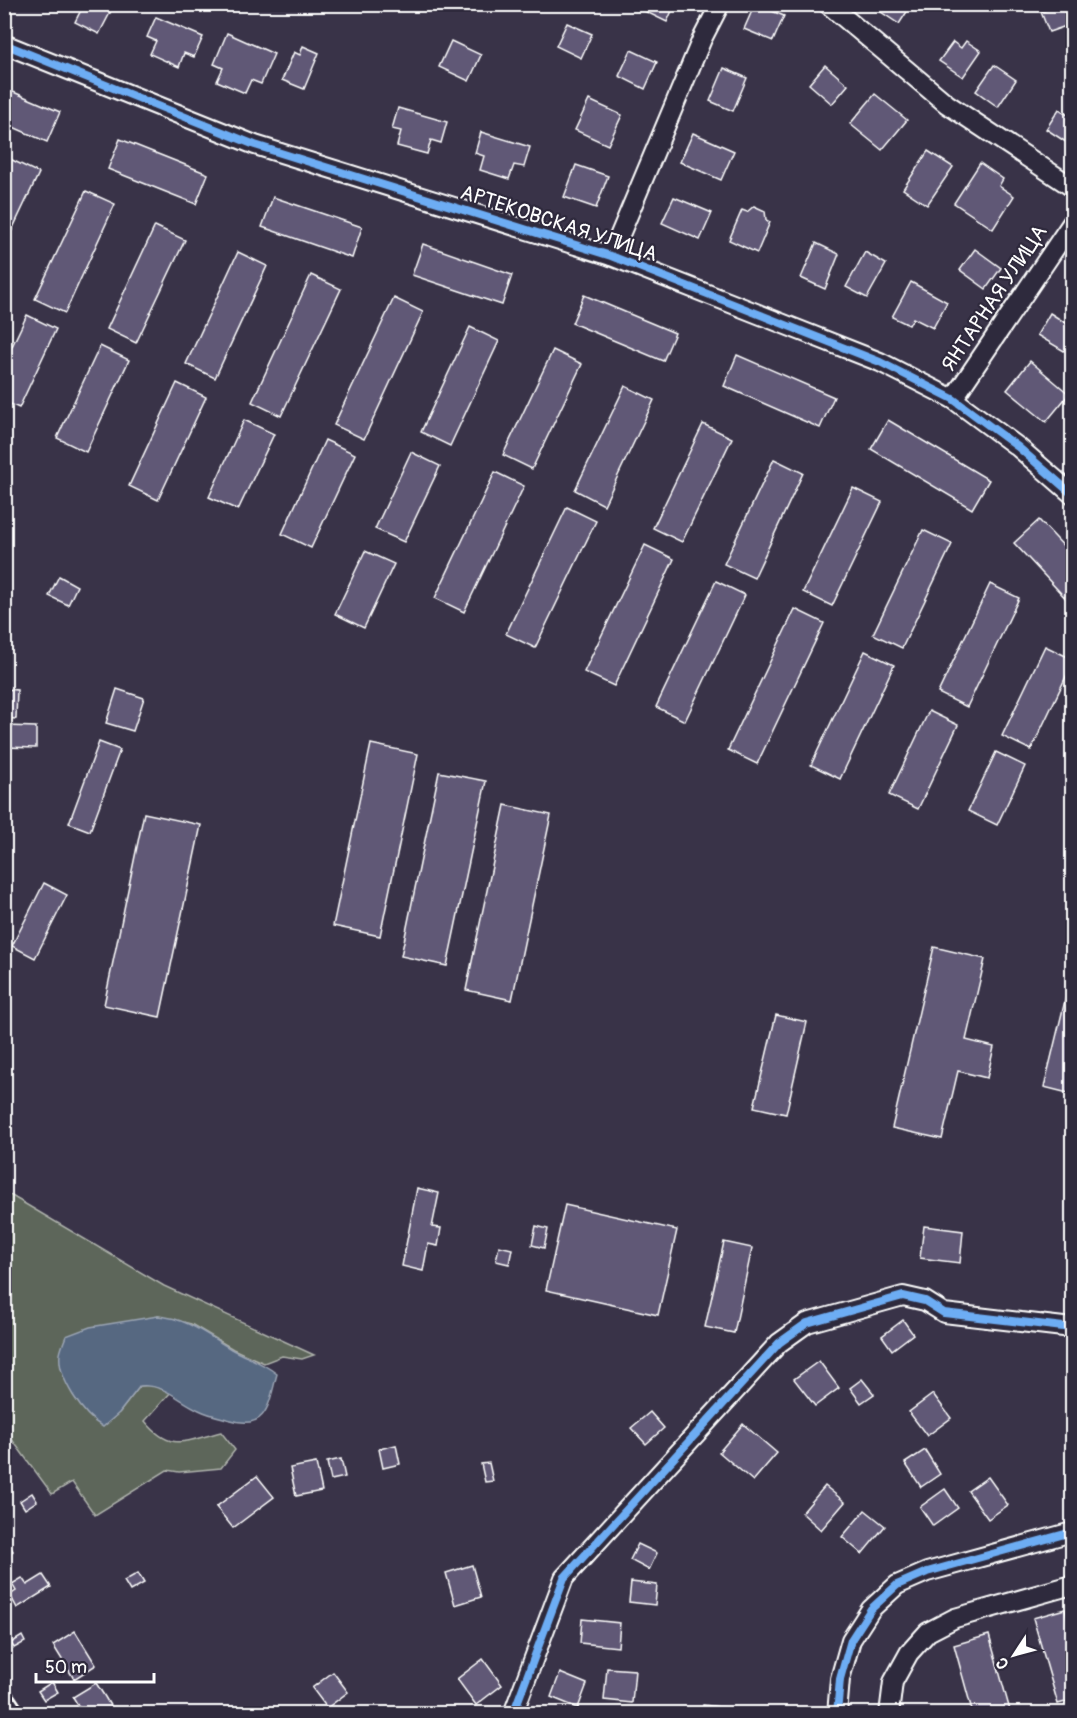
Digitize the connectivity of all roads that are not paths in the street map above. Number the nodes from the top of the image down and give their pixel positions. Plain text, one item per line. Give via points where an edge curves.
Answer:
1 (720, 4) edge
2 (828, 4) edge
3 (4, 44) edge
4 (1072, 187) edge
5 (1072, 223) edge
6 (611, 256) junction
7 (953, 399) junction
8 (1072, 494) edge
9 (1072, 1328) edge
10 (1072, 1532) edge
11 (1072, 1585) edge
12 (4, 1702) edge
13 (12, 1713) edge
14 (513, 1713) edge
15 (837, 1713) edge
16 (889, 1713) edge

1 - 6 street
2 - 4 street via 947,105
3 - 6 street, АРТЕКОВСКАЯ УЛИЦА via 255,145
5 - 7 street, ЯНТАРНАЯ УЛИЦА
6 - 7 street, АРТЕКОВСКАЯ УЛИЦА via 880,362
7 - 8 street, АРТЕКОВСКАЯ УЛИЦА via 1018,447
9 - 14 street via 944,1313 925,1301 903,1296 807,1323 795,1330 564,1578
10 - 15 street via 927,1572 897,1585 871,1609 851,1640 840,1679
11 - 16 street via 955,1618 928,1632 909,1653 893,1682
12 - 13 street

